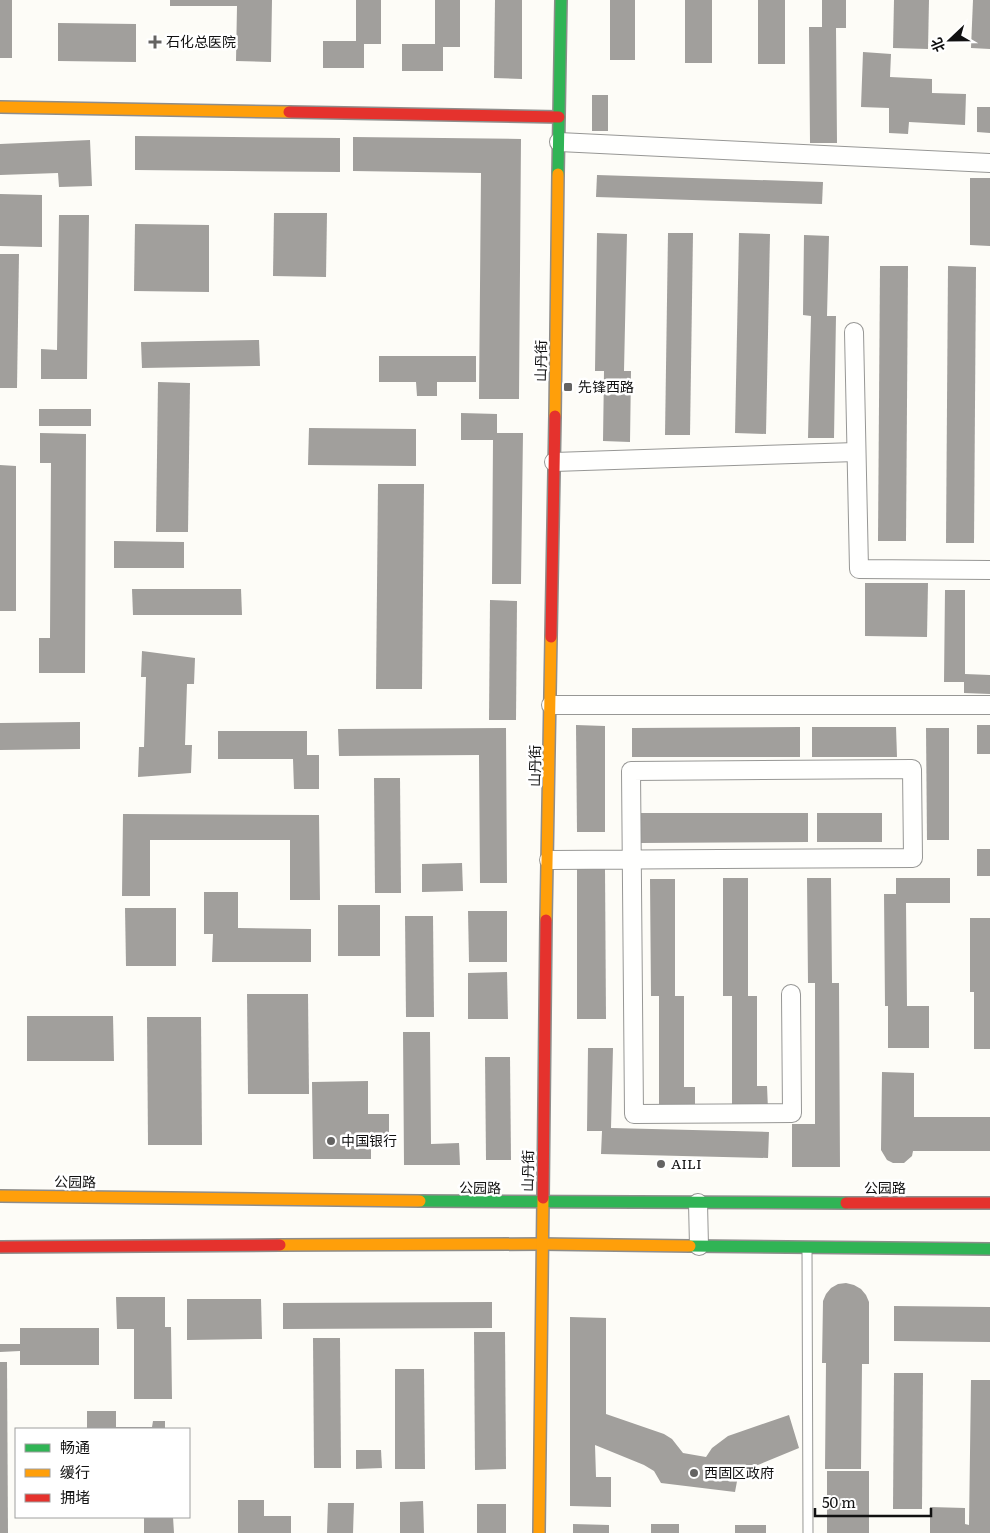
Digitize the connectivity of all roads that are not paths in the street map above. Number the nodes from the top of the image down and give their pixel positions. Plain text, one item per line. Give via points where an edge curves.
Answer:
1 (560, 0) edge
2 (0, 107) edge
3 (559, 116) junction
4 (559, 142) junction
5 (990, 163) edge
6 (854, 332) dead end
7 (856, 452) junction
8 (554, 462) junction
9 (990, 570) edge
10 (551, 705) junction
11 (990, 705) edge
12 (632, 859) junction
13 (548, 860) junction
14 (790, 994) dead end
15 (0, 1196) edge
16 (543, 1203) junction
17 (698, 1203) junction
18 (990, 1203) edge
19 (541, 1244) junction
20 (699, 1246) junction
21 (0, 1247) edge
22 (807, 1247) junction
23 (990, 1249) edge
24 (539, 1533) edge
25 (808, 1533) edge

1 - 3 street, 山丹街
2 - 3 street
3 - 4 street, 山丹街
4 - 5 street
4 - 8 street, 山丹街
6 - 7 street
7 - 8 street
7 - 9 street via 859,568
8 - 10 street, 山丹街
10 - 11 street
10 - 13 street, 山丹街
12 - 12 street via 913,858 912,769 632,771
12 - 13 street
12 - 14 street via 634,1114 792,1113
13 - 16 street, 山丹街
15 - 16 street, 公园路
16 - 17 street, 公园路
16 - 19 street, 山丹街
17 - 18 street, 公园路
17 - 20 street
19 - 20 street
19 - 21 street
19 - 24 street, 山丹街
20 - 22 street
22 - 23 street
22 - 25 lane

